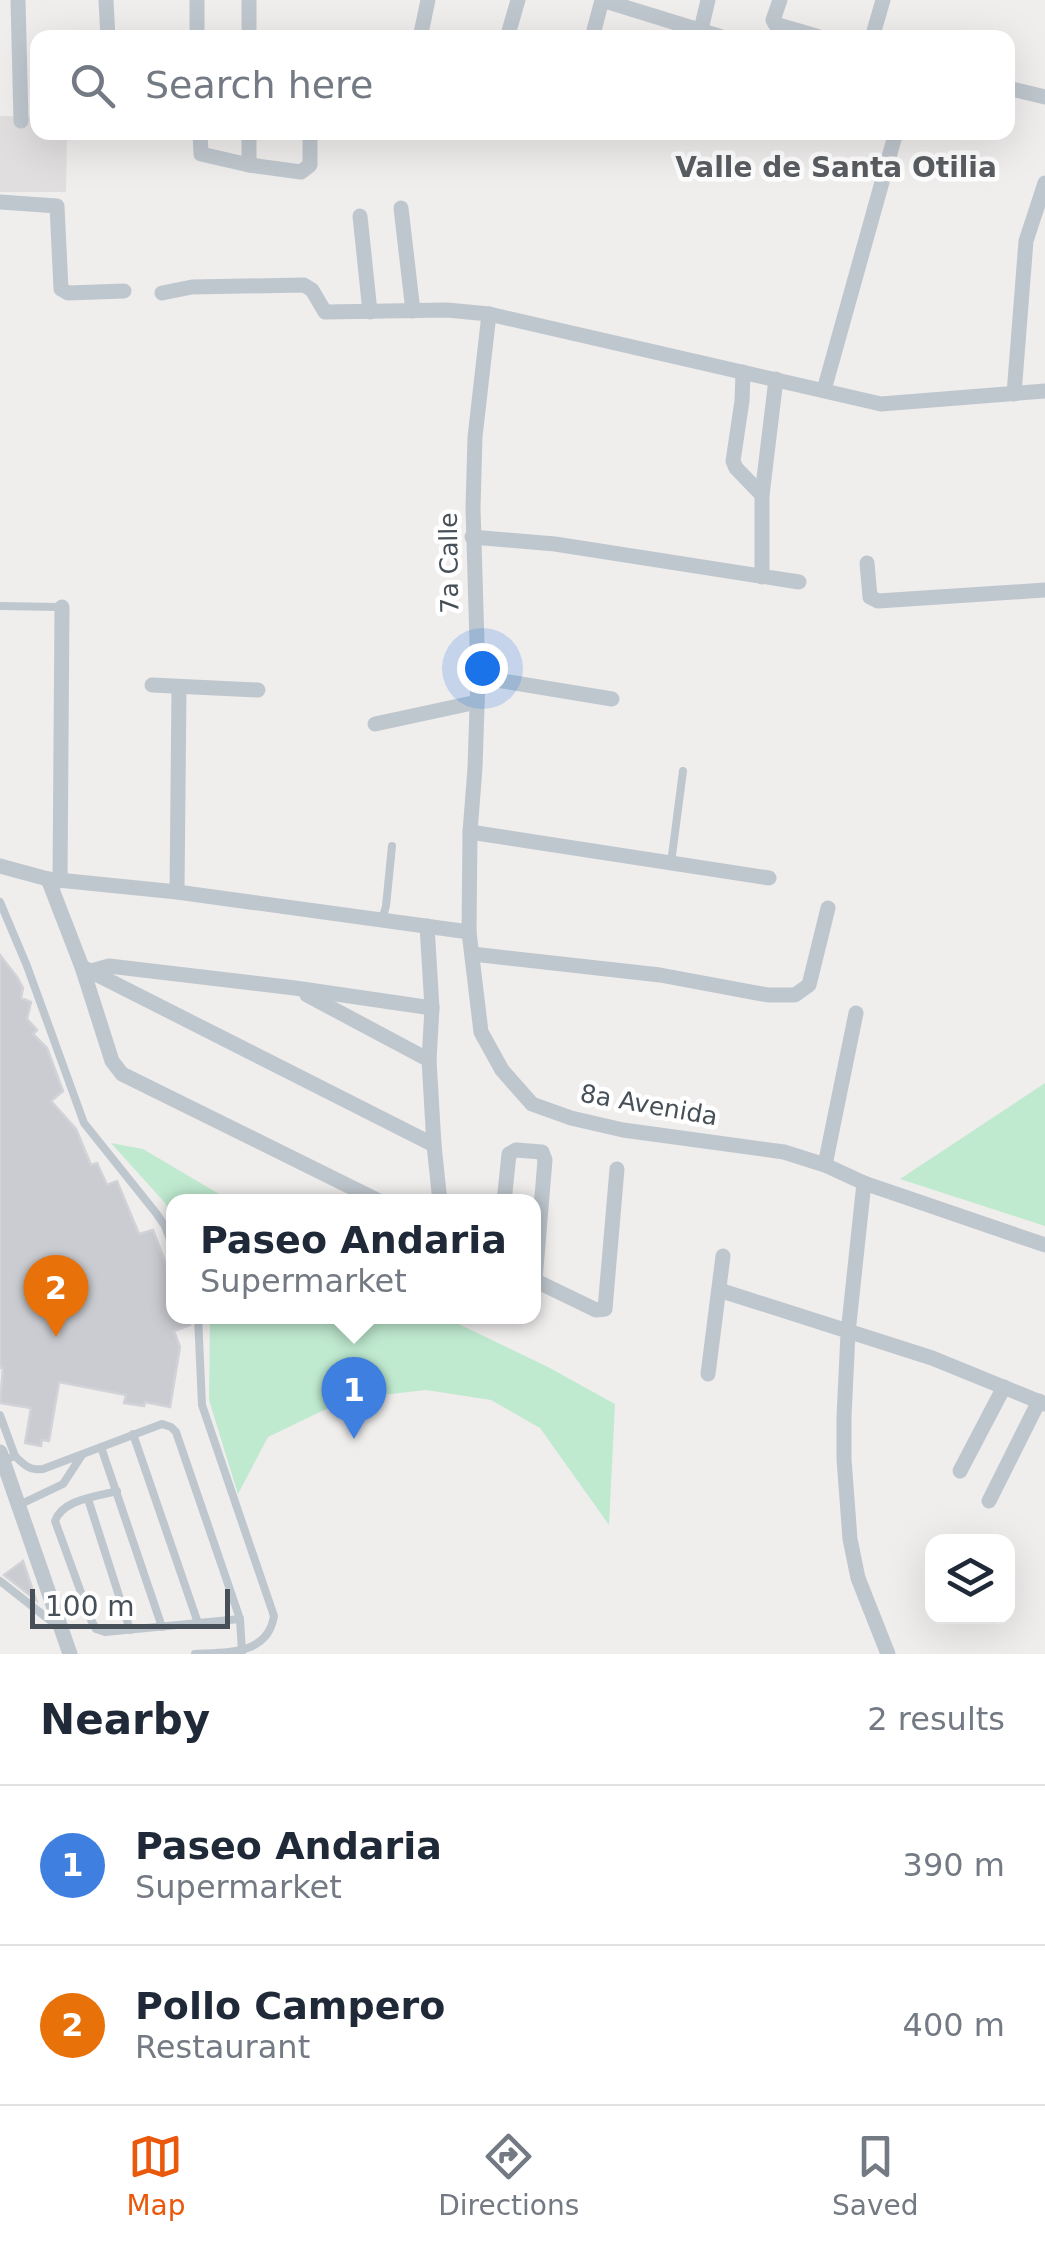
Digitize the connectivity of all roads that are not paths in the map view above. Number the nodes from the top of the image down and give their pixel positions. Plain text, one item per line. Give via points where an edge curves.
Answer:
1 (18, 0) edge
2 (106, 0) edge
3 (197, 0) edge
4 (248, 0) edge
5 (428, 0) edge
6 (518, 0) edge
7 (602, 0) edge
8 (708, 0) edge
9 (780, 0) edge
10 (882, 0) edge
11 (108, 30) edge
12 (198, 30) edge
13 (249, 30) edge
14 (422, 30) edge
15 (509, 30) edge
16 (594, 30) edge
17 (688, 30) edge
18 (701, 30) edge
19 (795, 30) edge
20 (874, 30) edge
21 (1015, 90) edge
22 (1045, 97) edge
23 (21, 121) dead end
24 (200, 140) edge
25 (249, 140) edge
26 (310, 140) edge
27 (894, 140) edge
28 (249, 165) junction
29 (1045, 183) edge
30 (0, 202) edge
31 (401, 208) dead end
32 (360, 216) dead end
33 (124, 291) dead end
34 (162, 294) dead end
35 (413, 311) junction
36 (370, 312) junction
37 (489, 314) junction
38 (743, 372) junction
39 (776, 379) junction
40 (824, 390) junction
41 (1045, 391) edge
42 (1014, 394) junction
43 (762, 494) junction
44 (472, 537) junction
45 (867, 563) dead end
46 (762, 577) junction
47 (799, 582) dead end
48 (1045, 590) edge
49 (0, 606) edge
50 (62, 607) joint
51 (478, 677) junction
52 (152, 686) dead end
53 (179, 686) junction
54 (258, 690) dead end
55 (612, 699) dead end
56 (477, 702) junction
57 (375, 724) dead end
58 (683, 771) dead end
59 (470, 832) junction
60 (392, 846) dead end
61 (671, 863) junction
62 (0, 866) edge
63 (769, 878) dead end
64 (54, 880) junction
65 (177, 892) junction
66 (0, 902) edge
67 (828, 908) dead end
68 (382, 920) junction
69 (4, 921) edge
70 (426, 926) junction
71 (469, 932) junction
72 (472, 954) junction
73 (87, 969) junction
74 (339, 1003) junction
75 (432, 1008) junction
76 (856, 1013) dead end
77 (429, 1060) junction
78 (434, 1145) junction
79 (826, 1165) junction
80 (618, 1169) dead end
81 (864, 1183) junction
82 (364, 1194) edge
83 (439, 1194) edge
84 (505, 1194) edge
85 (541, 1208) edge
86 (166, 1226) edge
87 (1045, 1245) edge
88 (723, 1256) dead end
89 (541, 1283) edge
90 (719, 1290) junction
91 (198, 1324) edge
92 (848, 1332) junction
93 (708, 1374) dead end
94 (1004, 1387) junction
95 (1042, 1403) edge
96 (0, 1416) edge
97 (133, 1434) junction
98 (101, 1447) junction
99 (82, 1455) junction
100 (6, 1456) edge
101 (960, 1471) dead end
102 (117, 1491) junction
103 (88, 1499) junction
104 (989, 1501) dead end
105 (18, 1505) junction
106 (0, 1582) edge
107 (240, 1619) junction
108 (198, 1623) junction
109 (162, 1627) junction
110 (61, 1629) junction
111 (130, 1630) junction
112 (242, 1652) edge
113 (70, 1654) edge
114 (196, 1654) edge
115 (888, 1654) edge

1 - 23 street
2 - 11 street
3 - 12 street
4 - 13 street
5 - 14 street
6 - 15 street
7 - 16 street
7 - 17 street
8 - 18 street
9 - 19 street via 774,24
10 - 20 street
21 - 22 street
24 - 28 street via 201,154
25 - 28 street
26 - 28 street via 310,165 301,172
27 - 40 street
29 - 42 street via 1026,240
30 - 33 street via 58,206 62,288 68,293
31 - 35 street
32 - 36 street
34 - 36 street via 304,285 325,312
35 - 36 street
35 - 37 street
37 - 38 street
37 - 44 street, 7a Calle
38 - 39 street
38 - 43 street via 733,461
39 - 40 street
39 - 43 street
40 - 42 street via 881,404
41 - 42 street
43 - 46 street
44 - 46 street
44 - 51 street, 7a Calle
45 - 48 street via 870,597 878,600
46 - 47 street
49 - 50 lane
50 - 64 street
51 - 55 street
51 - 56 street, 7a Calle
52 - 53 street
53 - 54 street
53 - 65 street
56 - 57 street
56 - 59 street, 7a Calle
58 - 61 lane
59 - 61 street
59 - 71 street, 7a Calle
60 - 68 lane
61 - 63 street
62 - 64 street
64 - 65 street
64 - 73 street
65 - 68 street
66 - 69 lane
67 - 72 street via 809,985 795,995
68 - 70 street
69 - 86 lane via 84,1123
70 - 71 street
70 - 75 street
71 - 72 street, 8a Avenida
72 - 79 street, 8a Avenida via 481,1032 532,1104 622,1130 784,1152
73 - 74 street via 110,966 295,988
73 - 78 street
73 - 82 street via 112,1061 122,1074
74 - 75 street
74 - 77 street
75 - 77 street
76 - 79 street
77 - 78 street
78 - 83 street
79 - 81 street, 8a Avenida
80 - 89 street via 605,1310
81 - 87 street, 8a Avenida
81 - 92 street
84 - 85 street via 509,1154 542,1152
88 - 90 street
90 - 92 street
90 - 93 street
91 - 112 lane via 202,1405 274,1616 262,1645
92 - 94 street
92 - 115 street via 850,1539
94 - 95 street
94 - 101 street
95 - 104 street
96 - 100 lane
97 - 98 lane
97 - 107 lane via 162,1424 176,1432
97 - 108 lane
98 - 99 lane
98 - 102 lane
99 - 100 lane via 35,1470
99 - 105 lane via 63,1484
100 - 105 street
102 - 103 lane
102 - 109 lane
103 - 111 lane
103 - 111 lane via 65,1506 55,1521 96,1628
105 - 110 street
106 - 110 lane
107 - 108 lane
107 - 112 lane
108 - 109 lane
109 - 111 lane
110 - 113 street
112 - 114 lane

